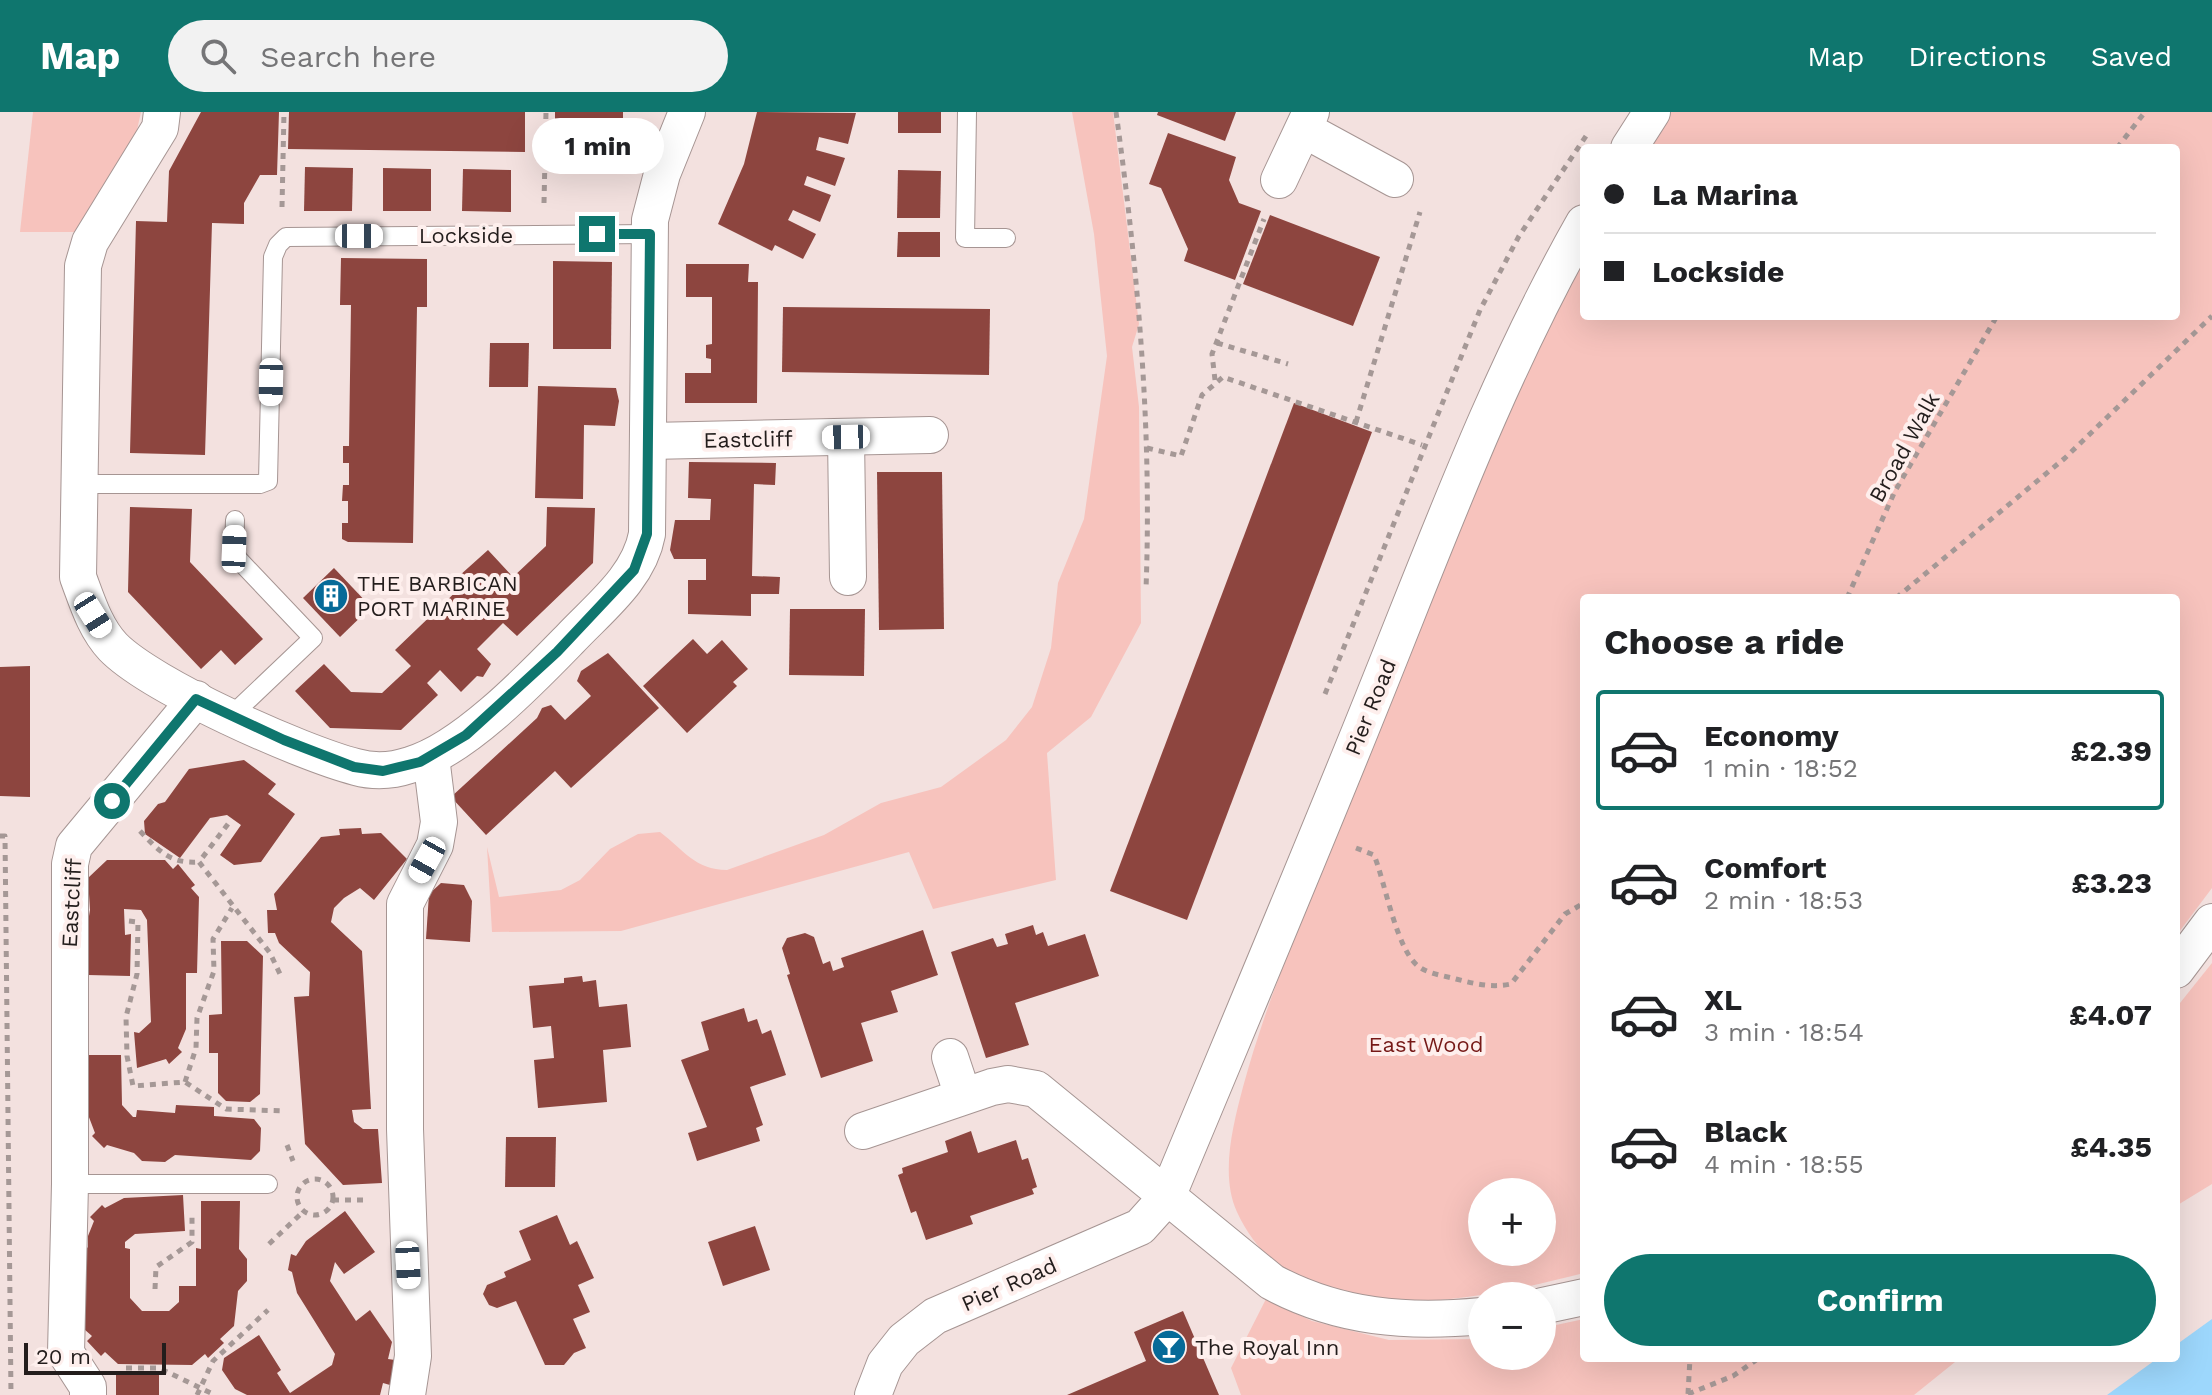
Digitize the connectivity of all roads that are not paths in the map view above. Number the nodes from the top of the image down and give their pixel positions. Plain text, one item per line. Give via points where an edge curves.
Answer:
1 (162, 112) edge
2 (687, 112) edge
3 (967, 112) edge
4 (1652, 112) edge
5 (1308, 121) edge
6 (1632, 144) edge
7 (1395, 179) road end
8 (1279, 180) road end
9 (1580, 230) edge
10 (650, 234) junction
11 (1006, 238) dead end
12 (930, 435) dead end
13 (846, 437) junction
14 (650, 441) junction
15 (81, 484) junction
16 (235, 520) dead end
17 (848, 577) dead end
18 (196, 699) junction
19 (232, 715) junction
20 (431, 757) junction
21 (2212, 922) edge
22 (2180, 965) edge
23 (950, 1057) dead end
24 (963, 1096) junction
25 (863, 1131) dead end
26 (70, 1184) junction
27 (268, 1184) dead end
28 (1167, 1197) junction
29 (1580, 1298) edge
30 (1556, 1303) edge
31 (1468, 1317) edge
32 (87, 1390) edge
33 (407, 1395) edge
34 (873, 1395) edge

1 - 15 street via 160,128 90,242 83,266
2 - 10 street via 662,174
3 - 11 lane via 965,238
4 - 6 street
5 - 7 street
5 - 8 street
9 - 28 street, Pier Road via 1476,442
10 - 14 street
10 - 15 lane, Lockside via 282,240 273,257 268,481
12 - 13 street, Eastcliff
13 - 14 street, Eastcliff
13 - 17 street
14 - 20 street via 647,534 634,570 557,652 466,735
15 - 18 street via 78,577 93,615 111,645 133,664
16 - 19 lane via 238,559 313,638
18 - 19 street
18 - 26 street, Eastcliff via 74,846
19 - 20 street via 354,767 383,771
20 - 33 street via 439,822 435,845 405,904 405,1143 413,1356
21 - 22 street
23 - 24 street
24 - 25 street
24 - 28 street via 1008,1084 1036,1089
26 - 27 lane
26 - 32 street, Eastcliff via 66,1353
28 - 31 street via 1272,1282 1320,1304 1382,1318
28 - 34 street, Pier Road via 1140,1227 935,1316 904,1340 885,1364
29 - 30 street

